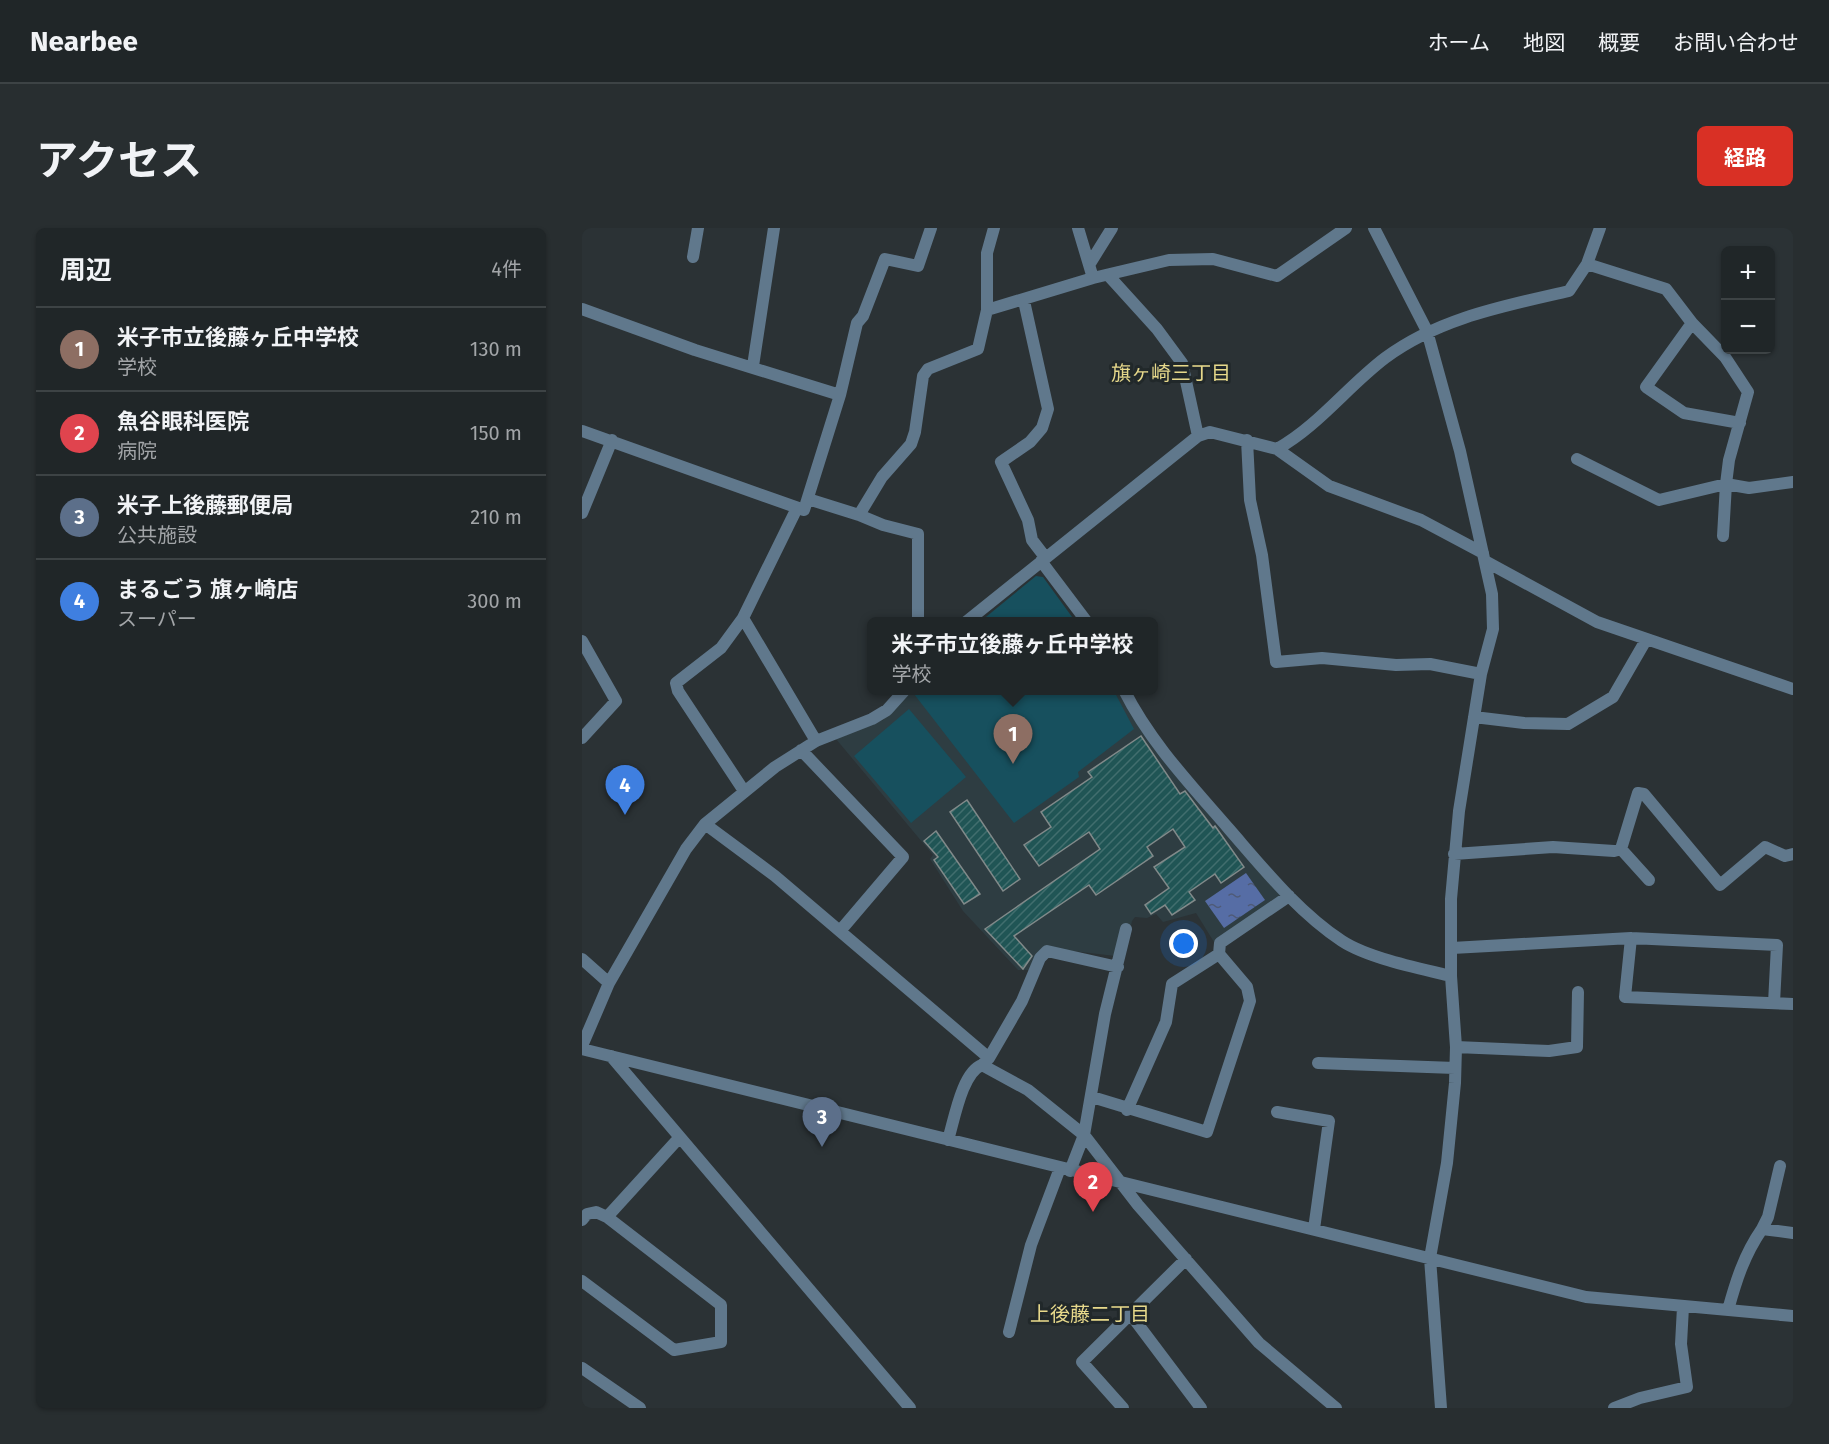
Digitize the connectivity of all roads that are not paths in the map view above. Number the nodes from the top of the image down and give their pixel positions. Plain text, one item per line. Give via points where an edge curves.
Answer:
1 (698, 228) edge
2 (774, 228) edge
3 (931, 228) edge
4 (994, 228) edge
5 (1078, 228) edge
6 (1112, 228) edge
7 (1346, 228) edge
8 (1374, 228) edge
9 (1600, 228) edge
10 (693, 257) dead end
11 (1587, 264) junction
12 (1089, 265) junction
13 (1108, 274) junction
14 (1093, 278) junction
15 (1024, 301) junction
16 (582, 309) edge
17 (987, 309) junction
18 (1692, 323) junction
19 (1427, 331) junction
20 (753, 366) junction
21 (840, 395) junction
22 (1740, 423) junction
23 (582, 431) edge
24 (1198, 436) junction
25 (612, 440) junction
26 (1247, 440) junction
27 (1276, 449) junction
28 (1577, 459) dead end
29 (1793, 482) edge
30 (1726, 484) junction
31 (808, 499) junction
32 (797, 508) junction
33 (582, 513) edge
34 (859, 515) junction
35 (1723, 536) dead end
36 (1484, 557) junction
37 (1043, 559) junction
38 (918, 617) edge
39 (971, 617) edge
40 (1084, 617) edge
41 (743, 618) junction
42 (1646, 640) junction
43 (582, 641) edge
44 (1481, 674) junction
45 (1793, 689) edge
46 (900, 695) edge
47 (1126, 695) edge
48 (1474, 717) junction
49 (582, 738) edge
50 (816, 741) junction
51 (801, 750) junction
52 (744, 791) junction
53 (705, 824) junction
54 (1621, 849) junction
55 (1454, 854) junction
56 (1793, 854) edge
57 (1649, 880) dead end
58 (1289, 896) junction
59 (1126, 929) dead end
60 (840, 931) junction
61 (1631, 938) junction
62 (1452, 948) junction
63 (1219, 954) junction
64 (582, 959) edge
65 (1118, 967) junction
66 (1451, 976) junction
67 (609, 983) junction
68 (1578, 992) dead end
69 (1774, 1003) junction
70 (1793, 1004) edge
71 (582, 1047) edge
72 (1456, 1047) junction
73 (611, 1056) junction
74 (986, 1061) junction
75 (1318, 1063) dead end
76 (1455, 1068) junction
77 (1092, 1097) junction
78 (1127, 1110) junction
79 (1277, 1112) dead end
80 (1084, 1134) junction
81 (680, 1138) junction
82 (948, 1140) junction
83 (1780, 1166) dead end
84 (1065, 1169) junction
85 (1121, 1181) junction
86 (607, 1217) junction
87 (582, 1220) edge
88 (1314, 1229) junction
89 (1762, 1229) junction
90 (1793, 1233) edge
91 (1430, 1258) junction
92 (1186, 1259) junction
93 (582, 1281) edge
94 (1683, 1307) junction
95 (1728, 1310) junction
96 (1131, 1315) junction
97 (1793, 1316) edge
98 (1008, 1332) dead end
99 (585, 1375) edge
100 (640, 1408) edge
101 (910, 1408) edge
102 (1123, 1408) edge
103 (1201, 1408) edge
104 (1336, 1408) edge
105 (1441, 1408) edge
106 (1614, 1408) edge

1 - 10 street
2 - 20 street
3 - 21 street via 918,266 885,260 857,323
4 - 17 street via 987,253
5 - 12 street
6 - 12 street
7 - 13 street via 1277,276 1238,264 1197,259 1169,260
8 - 19 street
9 - 11 street
11 - 18 street via 1666,289
11 - 19 street via 1569,291 1482,312
12 - 14 street
13 - 14 street
13 - 24 street via 1182,363
14 - 15 street
15 - 17 street
15 - 37 street via 1048,409 1042,428 1030,442 1001,462
16 - 20 street via 695,350
17 - 34 street via 978,349 928,369 922,376 911,444 882,477
18 - 22 street via 1725,357 1748,392
18 - 22 street via 1646,387 1684,413
19 - 27 street via 1385,358 1297,438
19 - 36 street
20 - 21 street
21 - 31 street
22 - 30 street
23 - 25 street
24 - 26 street via 1210,432
24 - 37 street
25 - 32 street
25 - 33 street
26 - 27 street
26 - 44 street via 1250,500 1262,555 1276,662 1323,658 1430,664
27 - 36 street via 1329,486 1420,520
28 - 30 street via 1659,500
29 - 30 street via 1749,488
30 - 35 street
31 - 32 street via 804,510
31 - 34 street
32 - 41 street
34 - 38 street via 918,534
36 - 42 street via 1597,622
36 - 44 street via 1492,594 1493,629
37 - 39 street
37 - 40 street
41 - 50 street
41 - 52 street via 721,648 676,683
42 - 45 street
42 - 48 street via 1612,697 1568,724
43 - 49 street via 616,701
44 - 48 street
46 - 50 street via 872,719
47 - 58 street via 1140,722
48 - 55 street
50 - 51 street
51 - 52 street
51 - 60 street via 903,857
52 - 53 street
53 - 60 street via 776,876
53 - 67 street via 686,849
54 - 55 street via 1553,847
54 - 56 street via 1638,794 1644,794 1720,885 1765,847 1785,856
54 - 57 street
55 - 62 street
58 - 63 street via 1220,944
58 - 66 street via 1344,943 1408,966
59 - 65 street
60 - 74 street
61 - 62 street
61 - 69 street via 1777,945
61 - 69 street via 1625,997
62 - 66 street
63 - 78 street via 1172,984 1166,1022
63 - 78 street via 1247,987 1250,1001 1207,1132
64 - 67 street
65 - 74 street via 1047,951
65 - 77 street via 1105,1014
66 - 72 street
67 - 71 street
68 - 72 street via 1577,1047 1549,1051
69 - 70 street
71 - 73 street
72 - 76 street
73 - 81 street
73 - 82 street
74 - 80 street
74 - 82 street via 976,1067 966,1082
75 - 76 street
76 - 91 street via 1447,1163
77 - 78 street
77 - 80 street
79 - 88 street via 1329,1121
80 - 84 street
80 - 85 street
81 - 86 street
81 - 101 street
82 - 84 street
83 - 89 street
84 - 85 street
84 - 98 street via 1031,1245
85 - 88 street
85 - 92 street
86 - 87 street via 596,1212
86 - 93 street via 721,1305 721,1342 674,1350
88 - 91 street
89 - 90 street
89 - 95 street via 1738,1272
91 - 94 street via 1586,1297
91 - 105 street
92 - 96 street
92 - 104 street via 1259,1343
94 - 95 street
94 - 106 street via 1681,1344 1687,1387
95 - 97 street
96 - 102 street via 1082,1362
96 - 103 street
99 - 100 street

